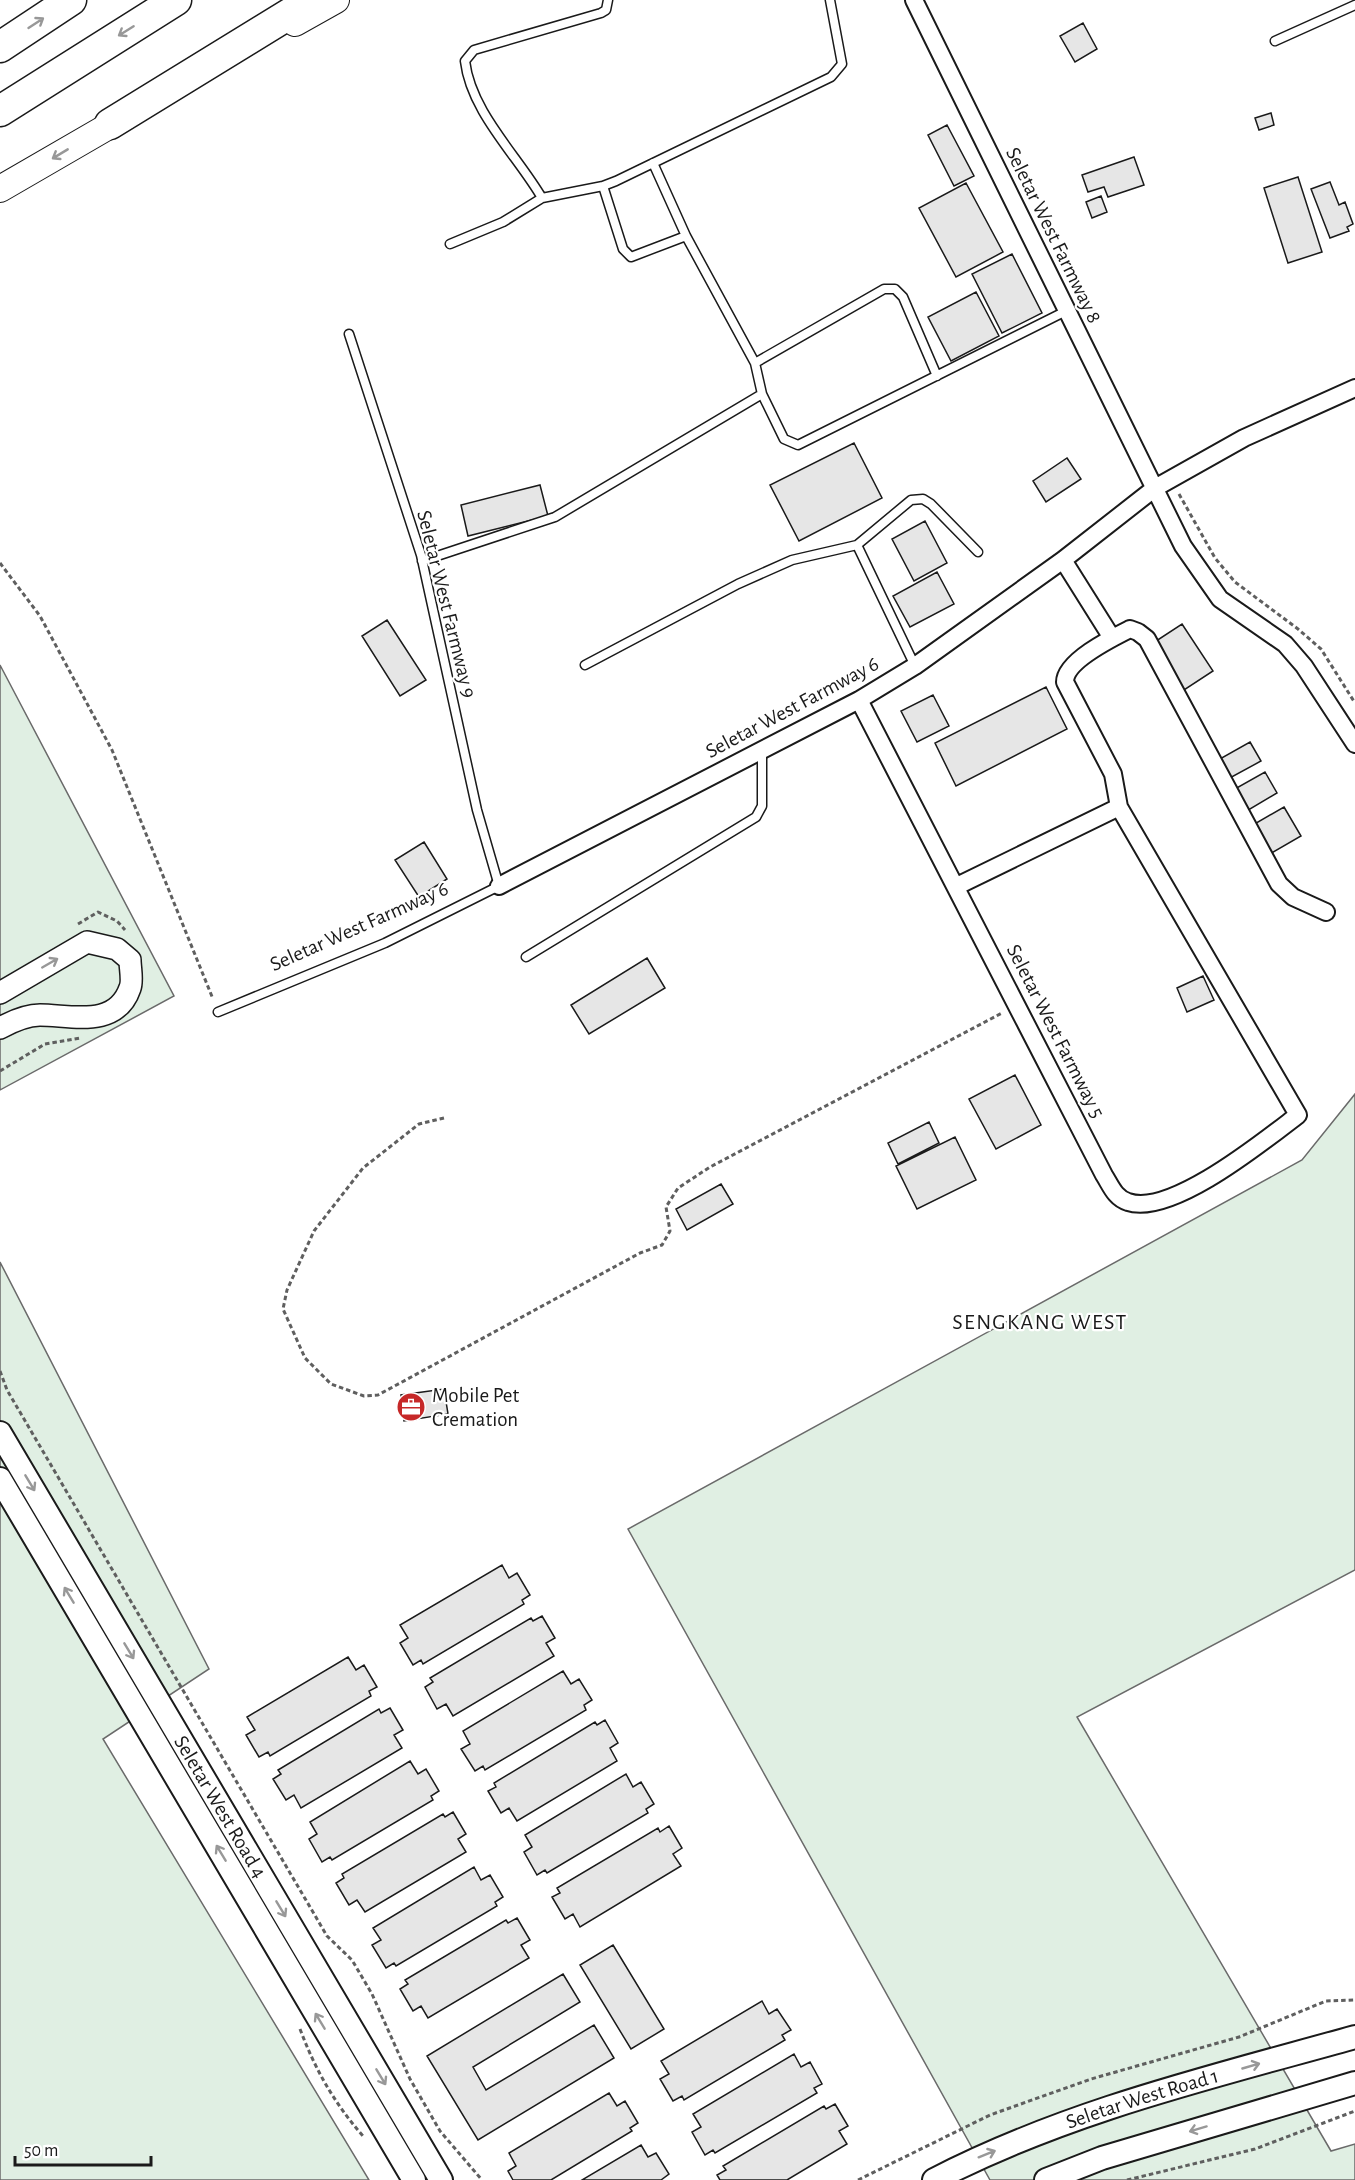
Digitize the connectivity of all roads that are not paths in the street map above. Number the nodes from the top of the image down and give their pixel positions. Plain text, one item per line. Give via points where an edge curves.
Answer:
1 (71, 0) edge
2 (176, 0) edge
3 (312, 0) edge
4 (336, 0) edge
5 (608, 0) edge
6 (830, 0) edge
7 (914, 0) edge
8 (1355, 5) edge
9 (1275, 41) dead end
10 (0, 46) edge
11 (0, 111) edge
12 (110, 124) junction
13 (653, 163) junction
14 (603, 186) junction
15 (0, 189) edge
16 (542, 198) junction
17 (686, 236) junction
18 (450, 244) dead end
19 (1066, 311) junction
20 (349, 334) dead end
21 (755, 363) junction
22 (937, 375) junction
23 (1355, 388) edge
24 (762, 394) junction
25 (1155, 488) junction
26 (857, 545) junction
27 (978, 552) dead end
28 (1063, 560) junction
29 (422, 561) junction
30 (1112, 638) junction
31 (585, 665) dead end
32 (915, 666) junction
33 (859, 700) junction
34 (1355, 744) edge
35 (762, 750) junction
36 (1119, 807) junction
37 (499, 886) junction
38 (957, 886) junction
39 (1326, 912) dead end
40 (526, 957) dead end
41 (0, 993) edge
42 (218, 1012) road end
43 (0, 1028) edge
44 (0, 1433) edge
45 (0, 1479) edge
46 (1355, 2037) edge
47 (1355, 2083) edge
48 (414, 2180) edge
49 (441, 2180) edge
50 (934, 2180) edge
51 (1046, 2180) edge

10 -> 1 highway
2 -> 11 highway
3 - 12 highway
4 - 12 main road
5 - 16 lane via 601,13 474,50 465,61 467,77 489,120
6 - 13 lane via 842,64 838,71
7 - 19 street, Seletar West Farmway 8
8 - 9 lane
12 -> 15 main road
13 - 14 lane
13 - 17 lane
14 - 16 lane
14 - 17 lane via 623,249 631,257
16 - 18 lane via 503,222
17 - 21 lane
19 - 22 lane
19 - 25 street, Seletar West Farmway 8
20 - 29 lane, Seletar West Farmway 9
21 - 22 lane via 884,289 895,289 903,297
21 - 24 lane
22 - 24 lane via 798,445 784,439
23 - 25 street, Seletar West Farmway 6 via 1244,438
24 - 29 lane via 555,517
25 - 28 street, Seletar West Farmway 6
25 - 34 street, Seletar West Farmway 8 via 1183,546 1220,599 1285,644 1324,693
26 - 27 lane via 911,500 923,499
26 - 31 lane via 792,560 738,584
26 - 32 lane
28 - 30 street
28 - 32 street, Seletar West Farmway 6
29 - 37 lane, Seletar West Farmway 9 via 477,810
30 - 36 street via 1070,667 1065,682 1113,774
30 - 39 street via 1130,629 1146,639 1279,884 1293,897
32 - 33 street, Seletar West Farmway 6
33 - 35 street, Seletar West Farmway 6
33 - 38 street, Seletar West Farmway 5
35 - 37 street, Seletar West Farmway 6
35 - 40 lane via 762,806 756,818
36 - 38 street
36 - 38 street, Seletar West Farmway 5 via 1298,1115 1232,1165 1164,1201 1129,1203 1116,1195
37 - 42 lane, Seletar West Farmway 6 via 385,943
41 -> 43 street via 87,942 117,949 130,960 130,988 119,1006 95,1019 37,1014
44 -> 49 main road, Seletar West Road 4
48 -> 45 main road, Seletar West Road 4
50 -> 46 main road, Seletar West Road 1 via 977,2158 1111,2105
47 -> 51 main road, Seletar West Road 1 via 1102,2158

